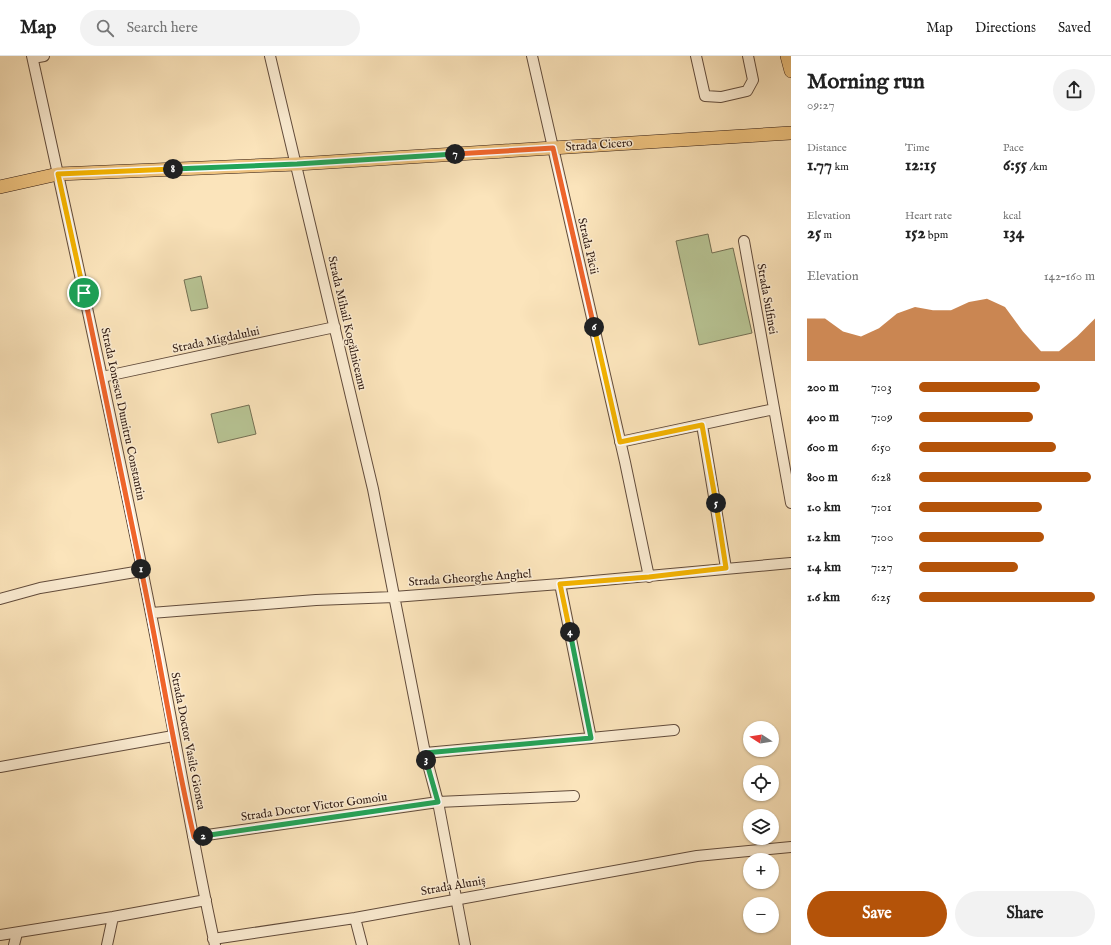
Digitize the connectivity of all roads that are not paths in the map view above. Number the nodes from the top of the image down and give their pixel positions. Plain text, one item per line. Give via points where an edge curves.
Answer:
1 (44, 56) edge
2 (270, 56) edge
3 (532, 56) edge
4 (696, 56) edge
5 (748, 56) edge
6 (788, 56) edge
7 (32, 57) edge
8 (791, 71) edge
9 (791, 133) edge
10 (553, 148) junction
11 (297, 164) junction
12 (58, 174) junction
13 (0, 187) edge
14 (744, 241) dead end
15 (335, 327) junction
16 (102, 377) junction
17 (774, 409) junction
18 (702, 425) junction
19 (620, 442) junction
20 (791, 503) edge
21 (791, 563) edge
22 (726, 568) junction
23 (141, 571) junction
24 (649, 577) junction
25 (560, 584) junction
26 (394, 596) junction
27 (0, 599) edge
28 (151, 613) junction
29 (674, 730) dead end
30 (173, 736) junction
31 (591, 738) junction
32 (425, 753) junction
33 (0, 767) edge
34 (574, 796) dead end
35 (438, 802) junction
36 (194, 837) junction
37 (791, 847) edge
38 (456, 899) junction
39 (206, 900) junction
40 (113, 918) junction
41 (355, 918) junction
42 (17, 933) junction
43 (0, 935) edge
44 (214, 942) edge
45 (14, 945) edge
46 (107, 945) edge
47 (362, 945) edge
48 (465, 945) edge

1 - 7 street
2 - 11 street, Strada Mihail Kogălniceanu
3 - 10 street, Strada Păcii
4 - 5 street via 705,96 721,97 747,91 753,80
6 - 8 main road
7 - 12 street, Strada Ionescu Dumitru Constantin
9 - 10 main road, Strada Cicero
10 - 11 main road, Strada Cicero
10 - 19 street, Strada Păcii
11 - 12 main road, Strada Cicero
11 - 15 street, Strada Mihail Kogălniceanu
12 - 13 main road, Strada Cicero
12 - 16 street, Strada Ionescu Dumitru Constantin
14 - 17 street, Strada Sulfinei
15 - 16 street, Strada Migdalului
15 - 26 street, Strada Mihail Kogălniceanu via 373,490
16 - 23 street, Strada Ionescu Dumitru Constantin
17 - 18 street
17 - 20 street, Strada Sulfinei
18 - 19 street
18 - 22 street
19 - 24 street, Strada Păcii
21 - 22 street, Strada Gheorghe Anghel
22 - 24 street, Strada Gheorghe Anghel
23 - 27 street via 40,588
23 - 28 street, Strada Ionescu Dumitru Constantin
24 - 25 street, Strada Gheorghe Anghel
25 - 26 street, Strada Gheorghe Anghel
25 - 31 street
26 - 28 street, Strada Gheorghe Anghel
26 - 32 street, Strada Mihail Kogălniceanu
28 - 30 street, Strada Doctor Vasile Gionea
29 - 31 street
30 - 33 street
30 - 36 street, Strada Doctor Vasile Gionea
31 - 32 street
32 - 35 street, Strada Mihail Kogălniceanu
34 - 35 street, Strada Doctor Victor Gomoiu
35 - 36 street, Strada Doctor Victor Gomoiu
35 - 38 street, Strada Mihail Kogălniceanu
36 - 39 street, Strada Doctor Vasile Gionea
37 - 38 street, Strada Aluniș via 697,856
38 - 41 street, Strada Aluniș
38 - 48 street, Strada Mihail Kogălniceanu
39 - 40 street
39 - 44 street, Strada Doctor Vasile Gionea
40 - 42 street
40 - 46 street
41 - 44 street, Strada Aluniș
41 - 47 street
42 - 43 street
42 - 45 street

